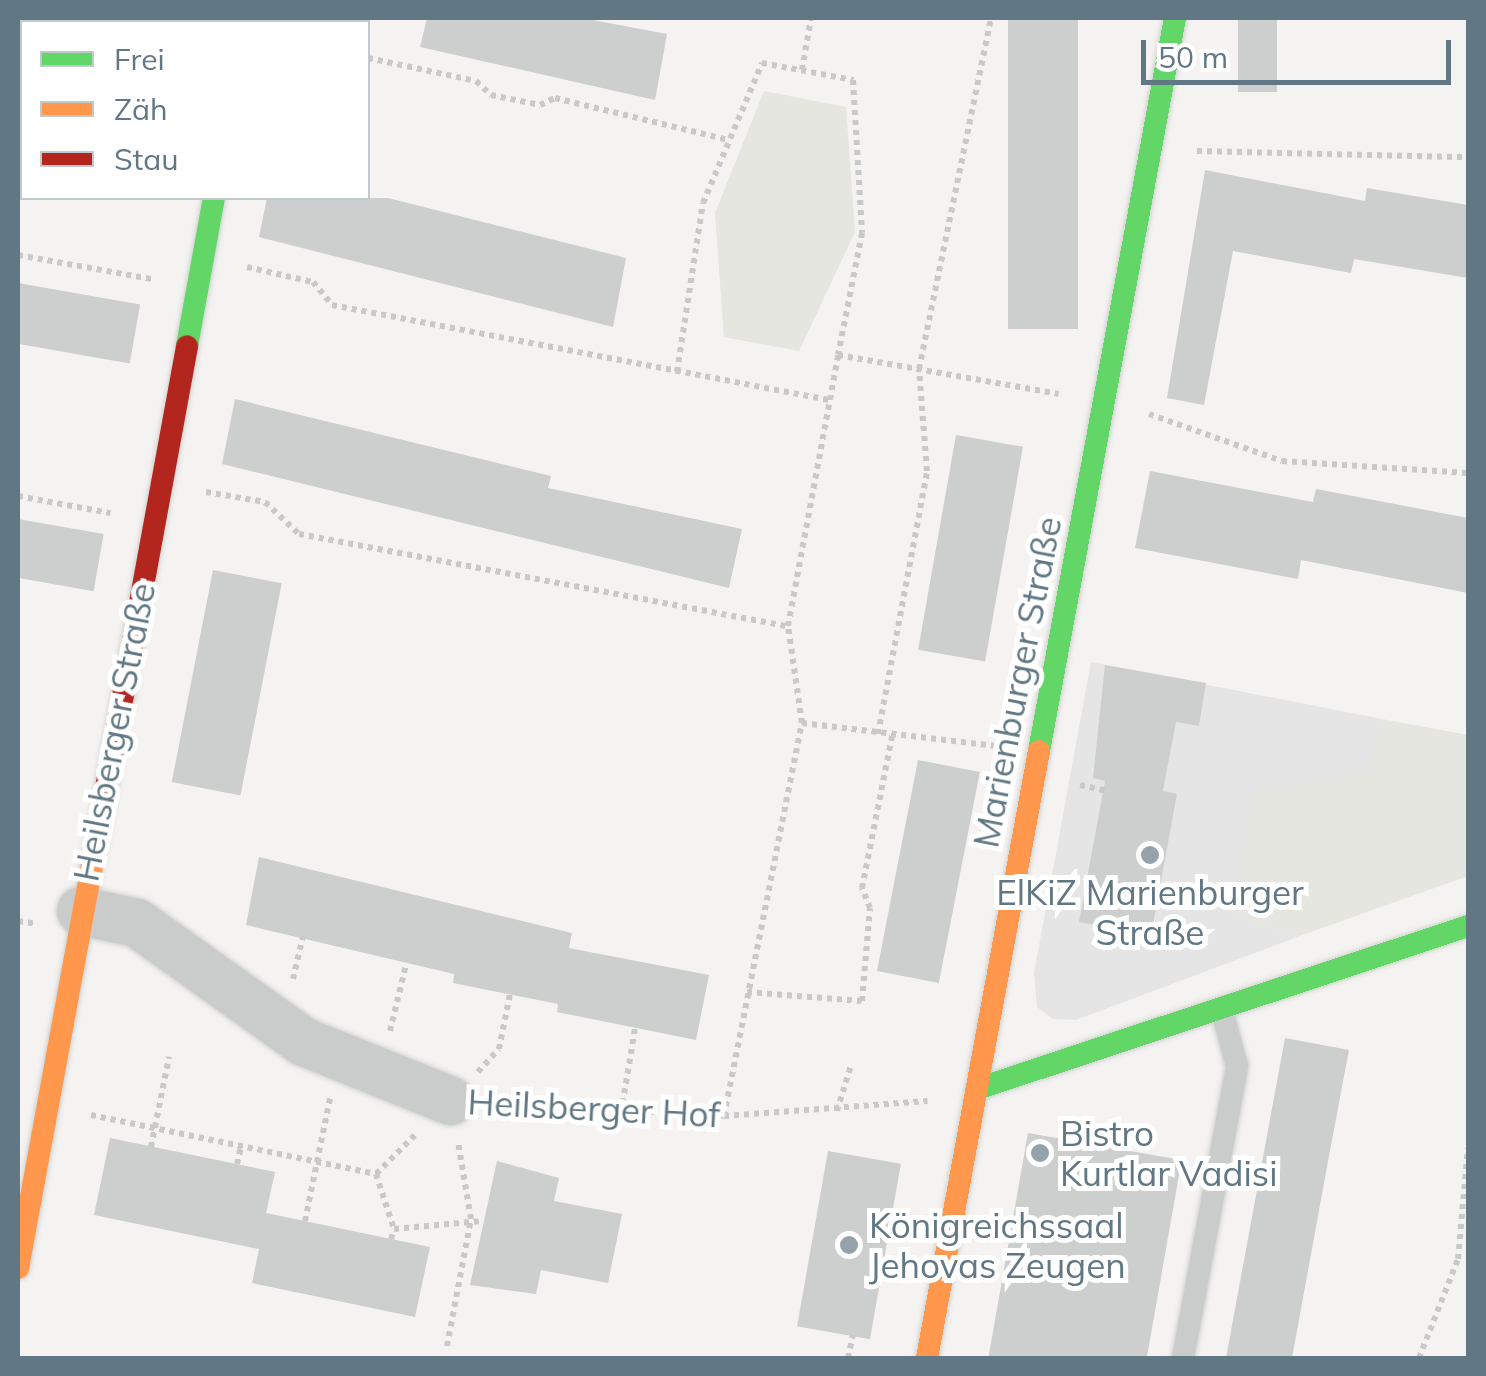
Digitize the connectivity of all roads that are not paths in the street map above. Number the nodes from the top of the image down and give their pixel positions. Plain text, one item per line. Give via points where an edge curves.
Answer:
1 (1176, 18) edge
2 (214, 200) edge
3 (81, 912) junction
4 (1468, 926) edge
5 (1222, 1011) junction
6 (977, 1089) junction
7 (451, 1101) road end
8 (18, 1268) edge
9 (927, 1358) edge
10 (1183, 1358) edge

1 - 6 street, Marienburger Straße
2 - 3 street, Heilsberger Straße
3 - 7 street, Heilsberger Hof via 137,923 360,1064
3 - 8 street, Heilsberger Straße
4 - 5 street
5 - 6 street
5 - 10 lane via 1237,1066
6 - 9 street, Marienburger Straße

